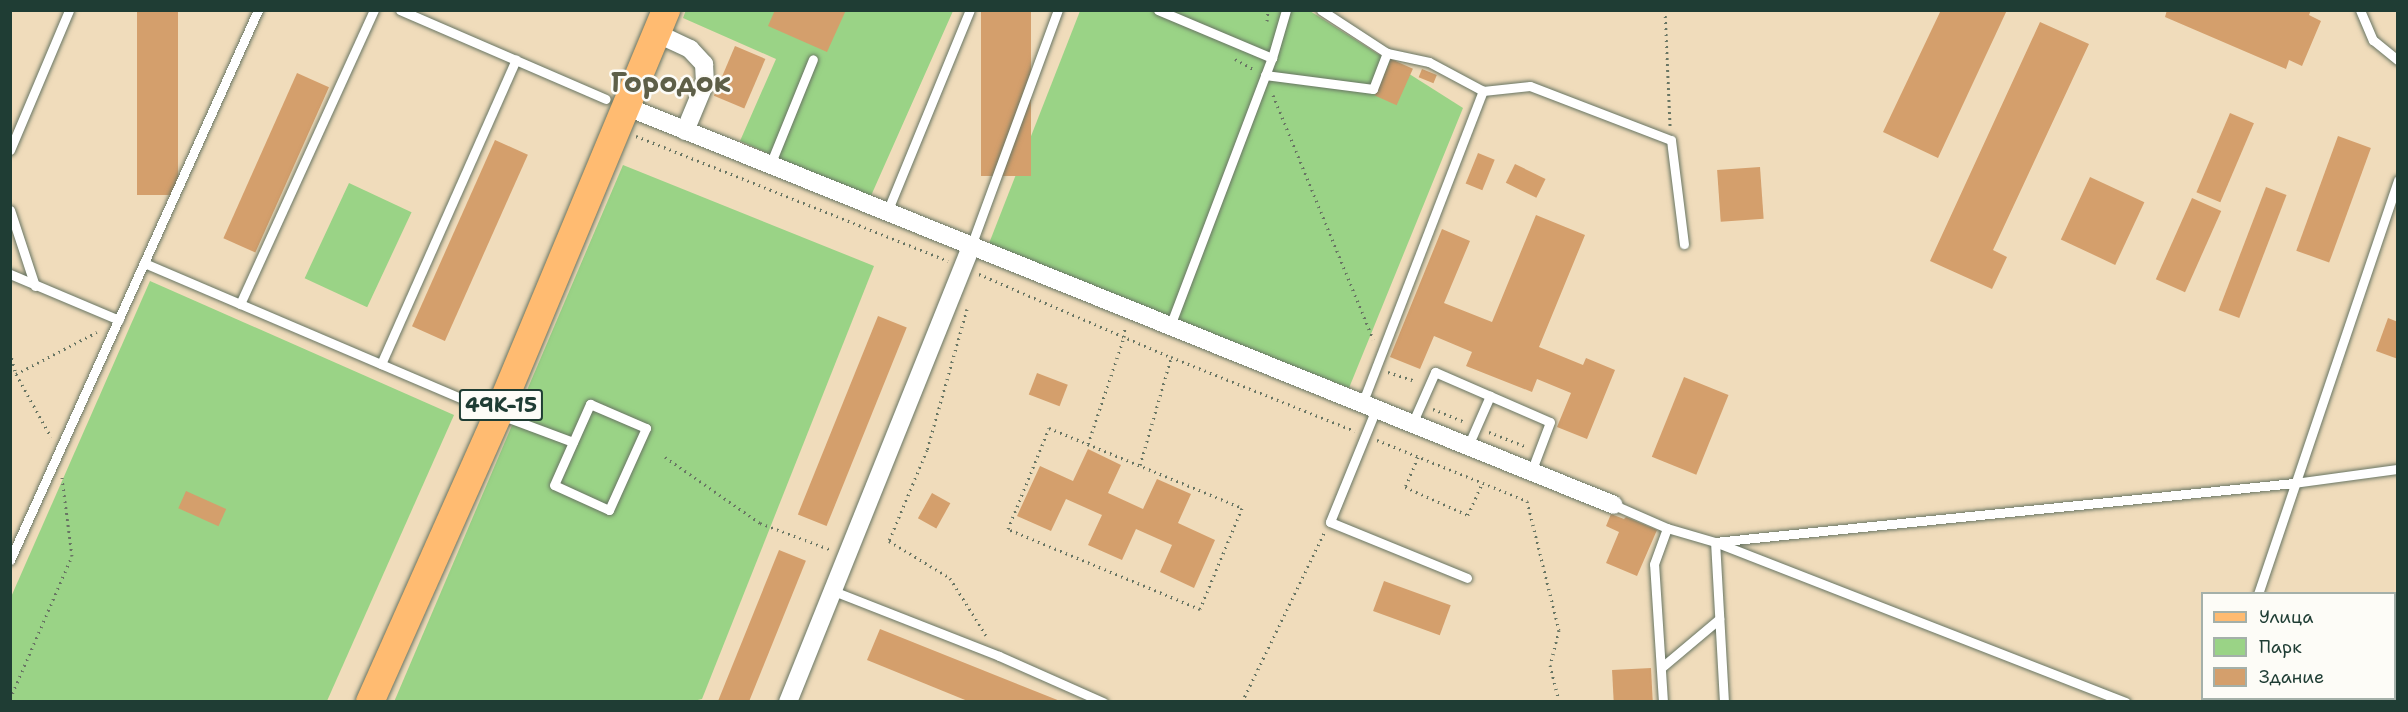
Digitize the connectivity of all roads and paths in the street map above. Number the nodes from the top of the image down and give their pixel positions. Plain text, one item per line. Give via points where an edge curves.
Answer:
1 (69, 10) edge
2 (258, 10) edge
3 (374, 10) edge
4 (400, 10) edge
5 (970, 10) edge
6 (1058, 10) edge
7 (1158, 10) edge
8 (1286, 10) edge
9 (1321, 10) edge
10 (1665, 10) edge
11 (2360, 10) edge
12 (661, 22) edge
13 (1387, 52) junction
14 (1272, 58) junction
15 (813, 59) dead end
16 (516, 60) junction
17 (2397, 60) edge
18 (1265, 75) junction
19 (1483, 91) junction
20 (615, 102) junction
21 (685, 131) junction
22 (638, 137) dead end
23 (1671, 140) junction
24 (10, 150) edge
25 (770, 165) junction
26 (2397, 180) edge
27 (10, 210) edge
28 (887, 212) junction
29 (1684, 244) dead end
30 (971, 246) junction
31 (144, 263) junction
32 (964, 268) junction
33 (10, 274) edge
34 (36, 286) junction
35 (969, 303) dead end
36 (240, 304) junction
37 (1126, 308) junction
38 (119, 320) junction
39 (1170, 326) junction
40 (1124, 337) junction
41 (10, 352) edge
42 (1380, 356) junction
43 (1171, 357) junction
44 (381, 364) junction
45 (16, 374) junction
46 (1429, 385) junction
47 (1490, 396) junction
48 (1369, 406) junction
49 (498, 414) junction
50 (1412, 424) junction
51 (1365, 435) junction
52 (573, 442) junction
53 (1088, 444) junction
54 (1468, 446) junction
55 (58, 450) junction
56 (665, 457) dead end
57 (1418, 457) junction
58 (1140, 465) junction
59 (2397, 470) edge
60 (1531, 472) junction
61 (1482, 483) junction
62 (2294, 483) junction
63 (1614, 505) joint
64 (1330, 522) junction
65 (1667, 528) junction
66 (1715, 542) junction
67 (845, 555) junction
68 (10, 560) edge
69 (1467, 578) dead end
70 (831, 590) junction
71 (2259, 592) edge
72 (1719, 619) junction
73 (999, 656) junction
74 (1662, 667) junction
75 (10, 699) edge
76 (370, 702) edge
77 (788, 702) edge
78 (1103, 702) edge
79 (1242, 702) edge
80 (1559, 702) edge
81 (1663, 702) edge
82 (1724, 702) edge
83 (2126, 702) edge

1 - 24 lane
2 - 31 lane
3 - 36 lane
4 - 16 lane
5 - 28 lane
6 - 30 lane
7 - 14 lane
8 - 14 lane
9 - 13 lane
10 - 23 path
11 - 17 lane via 2373,40
12 - 20 main road, 49К-15
12 - 21 street via 704,64 705,83
13 - 18 lane via 1373,89
13 - 19 lane via 1429,62
14 - 18 lane
15 - 25 lane
16 - 20 lane
16 - 44 lane
18 - 39 lane
18 - 42 path
19 - 23 lane via 1530,86
19 - 42 lane
20 - 21 street
20 - 49 main road, 49К-15
21 - 25 street
22 - 32 path
23 - 29 lane
25 - 28 street
26 - 62 lane
27 - 34 lane
28 - 30 street
30 - 32 street
30 - 37 street
31 - 36 lane
31 - 38 lane
32 - 40 path
32 - 67 street
33 - 34 lane
34 - 38 lane
35 - 73 path via 927,450 889,541 950,578
36 - 44 lane
37 - 39 street
37 - 40 path
38 - 45 path
38 - 55 lane
39 - 48 street
40 - 43 path
40 - 53 path
41 - 45 path
42 - 46 path via 1388,372
42 - 48 lane
43 - 51 path
43 - 58 path
44 - 49 lane
45 - 55 path
46 - 47 lane via 1434,372
46 - 50 lane
47 - 54 lane
47 - 60 lane via 1551,422
48 - 50 street
48 - 51 lane
49 - 52 lane
49 - 76 main road, 49К-15
50 - 54 street
51 - 57 path
51 - 64 lane
52 - 52 lane via 590,404 646,428 609,510 554,485
53 - 58 path
53 - 58 path via 1049,428 1008,529 1200,609 1242,508
54 - 60 street
55 - 68 lane
55 - 75 path via 72,556
56 - 67 path via 760,523
57 - 61 path
57 - 61 path via 1405,487 1468,515
59 - 62 lane
60 - 63 street
61 - 80 path via 1527,501 1559,630 1550,665
62 - 66 lane
62 - 71 lane
63 - 65 lane
64 - 69 lane
64 - 79 path
65 - 66 lane
65 - 74 lane via 1654,564
66 - 72 lane
66 - 83 lane
67 - 70 street
70 - 73 lane
70 - 77 street
72 - 74 lane
72 - 82 lane
73 - 78 lane
74 - 81 lane

